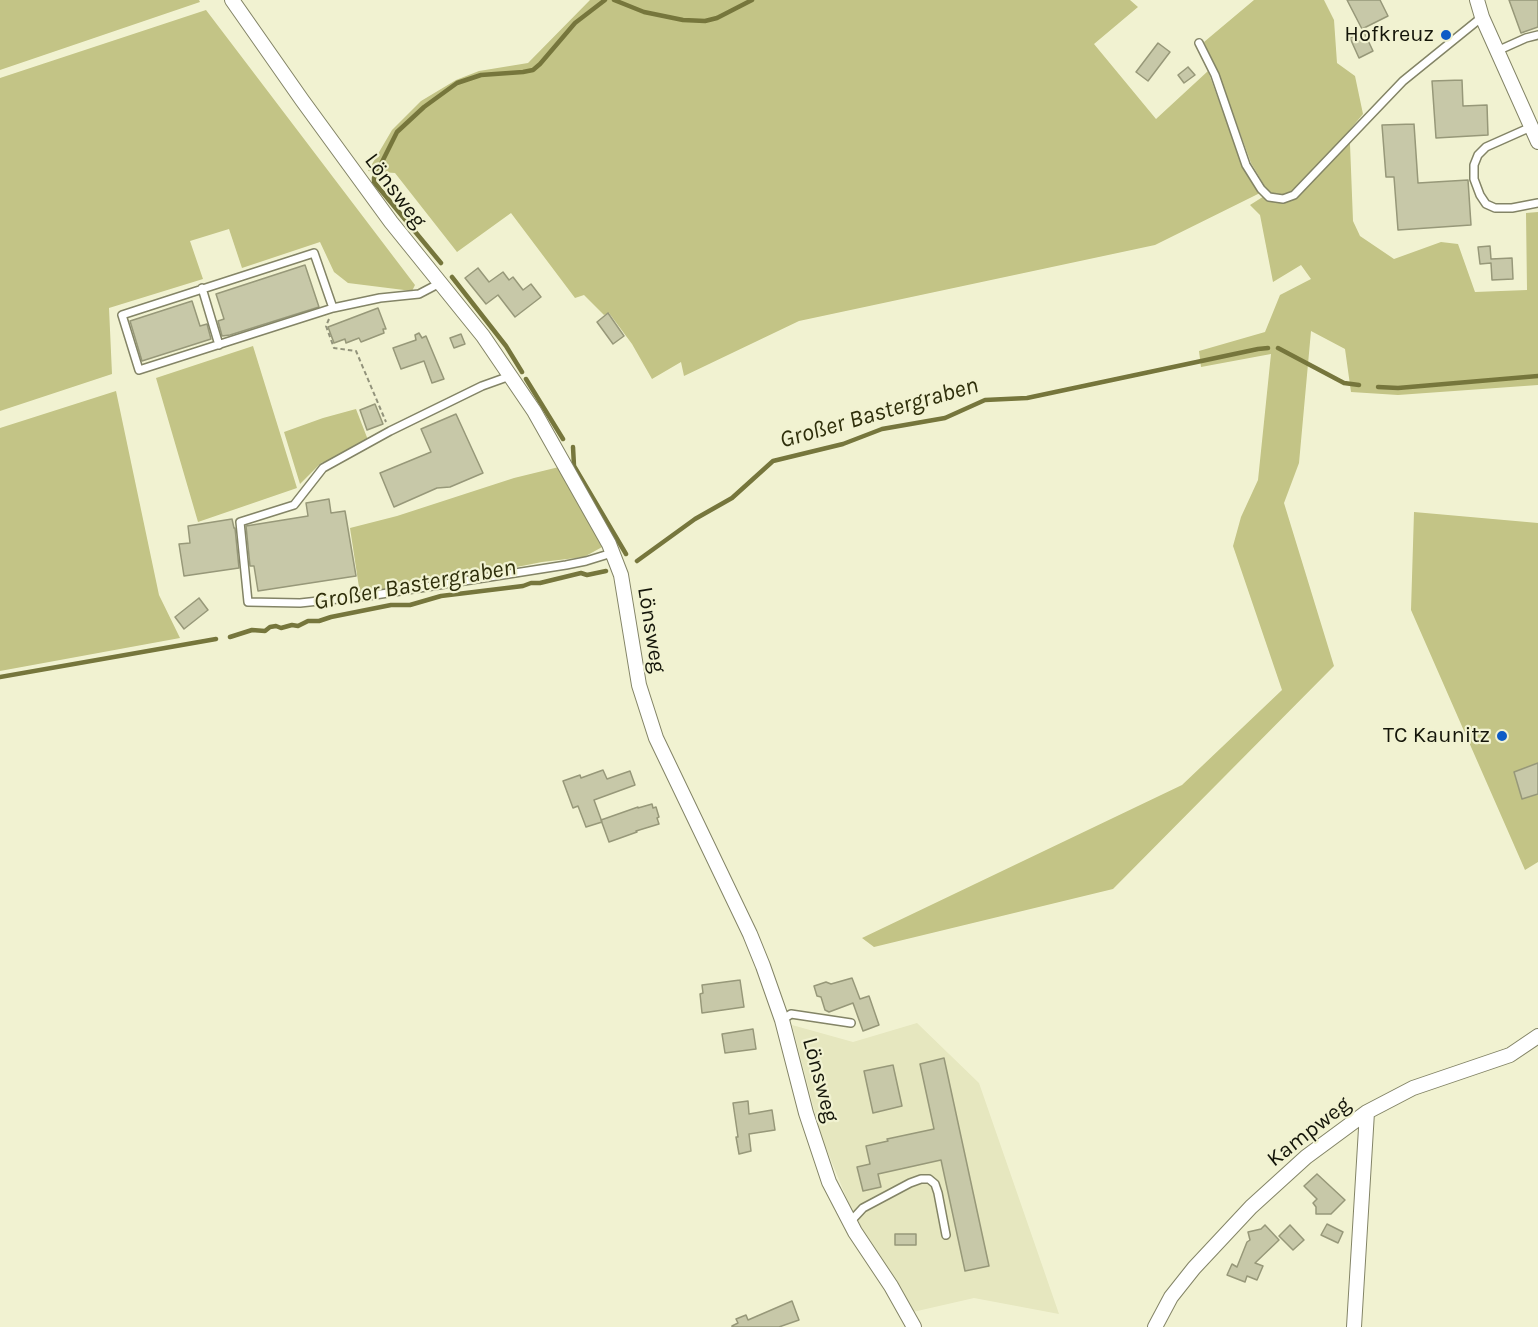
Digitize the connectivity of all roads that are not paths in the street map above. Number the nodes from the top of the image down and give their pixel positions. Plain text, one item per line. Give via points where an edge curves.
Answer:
1 (232, 0) edge
2 (1481, 6) edge
3 (1538, 35) edge
4 (1199, 43) dead end
5 (1497, 51) junction
6 (1531, 128) junction
7 (1538, 142) edge
8 (1538, 203) edge
9 (440, 283) junction
10 (202, 288) junction
11 (333, 309) junction
12 (219, 345) junction
13 (510, 376) junction
14 (612, 553) junction
15 (782, 1020) junction
16 (851, 1023) dead end
17 (1538, 1036) edge
18 (1367, 1112) junction
19 (850, 1222) junction
20 (946, 1235) dead end
21 (914, 1327) edge
22 (1155, 1327) edge
23 (1354, 1327) edge

1 - 9 street, Lönsweg via 391,222
2 - 4 lane via 1294,195 1283,199 1269,197 1246,165 1215,75
2 - 5 street
3 - 5 lane
5 - 6 street
6 - 7 street
6 - 8 lane via 1486,147 1474,165 1474,179 1486,204 1495,208
9 - 11 lane via 419,294
9 - 13 street, Lönsweg
10 - 11 lane via 314,253
10 - 12 lane
10 - 12 lane via 122,315 139,370
11 - 12 lane
13 - 14 street, Lönsweg via 534,411
13 - 14 lane via 390,431 323,468 294,506 240,522 248,602 300,603 359,597 566,565
14 - 15 street, Lönsweg via 621,575 639,685 656,738 750,934
15 - 16 lane via 791,1014
15 - 19 street, Lönsweg via 822,1163
17 - 18 street, Kampweg via 1510,1055 1413,1088
18 - 22 street, Kampweg via 1306,1156 1251,1207 1171,1296
18 - 23 street
19 - 20 lane via 863,1208 921,1179 929,1179 938,1193
19 - 21 street, Lönsweg

